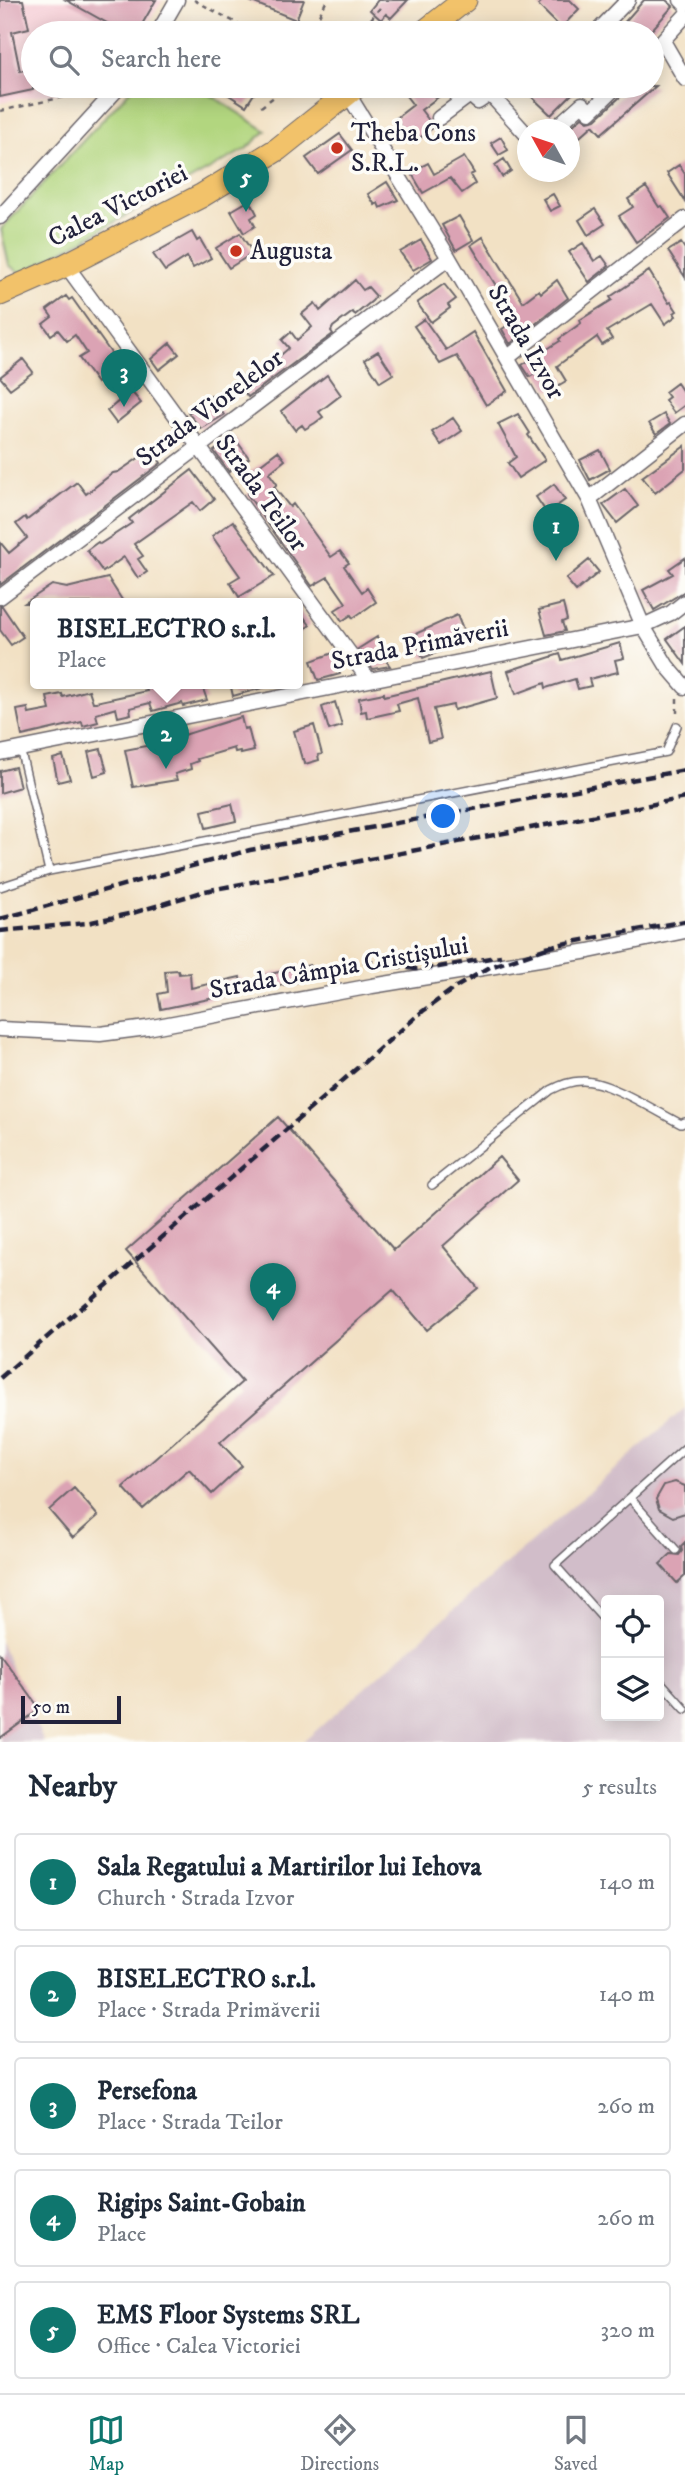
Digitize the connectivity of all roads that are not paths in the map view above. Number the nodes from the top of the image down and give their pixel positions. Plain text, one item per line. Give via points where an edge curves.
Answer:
1 (177, 0) edge
2 (465, 0) edge
3 (681, 0) edge
4 (626, 1) edge
5 (685, 4) edge
6 (685, 16) edge
7 (165, 21) edge
8 (438, 21) edge
9 (607, 21) edge
10 (664, 40) edge
11 (664, 43) edge
12 (685, 79) edge
13 (110, 98) edge
14 (342, 98) edge
15 (357, 98) edge
16 (466, 98) edge
17 (494, 98) edge
18 (605, 98) edge
19 (439, 118) dead end
20 (565, 119) edge
21 (517, 125) edge
22 (0, 217) edge
23 (685, 219) edge
24 (449, 258) junction
25 (66, 265) junction
26 (1, 290) edge
27 (507, 358) junction
28 (685, 424) edge
29 (198, 448) junction
30 (589, 499) junction
31 (0, 597) edge
32 (685, 601) edge
33 (643, 626) junction
34 (369, 681) junction
35 (680, 682) edge
36 (677, 726) road end
37 (20, 748) junction
38 (0, 753) edge
39 (49, 871) junction
40 (0, 887) edge
41 (685, 931) edge
42 (0, 1029) edge
43 (685, 1122) edge
44 (432, 1185) dead end
45 (685, 1448) edge
46 (629, 1498) junction
47 (676, 1550) dead end
48 (601, 1616) edge
49 (664, 1686) edge
50 (685, 1709) edge

1 - 7 street
2 - 8 main road
3 - 5 street
4 - 9 street
6 - 10 street
11 - 12 street
13 - 22 street
14 - 25 main road, Calea Victoriei via 267,156 201,196
15 - 24 street, Strada Izvor
16 - 19 street
17 - 21 street
18 - 20 street via 590,112 582,104
23 - 27 street
24 - 27 street, Strada Izvor
24 - 29 street, Strada Viorelelor
25 - 26 main road, Calea Victoriei
25 - 29 street, Strada Teilor
27 - 30 street, Strada Izvor
28 - 30 street
29 - 31 street, Strada Viorelelor
29 - 34 street, Strada Teilor
30 - 33 street, Strada Izvor
32 - 33 street, Strada Primăverii
33 - 34 street, Strada Primăverii
33 - 35 street, Strada Izvor
34 - 37 street, Strada Primăverii
36 - 39 lane via 666,752
37 - 38 street, Strada Primăverii
37 - 39 lane
39 - 40 lane
41 - 42 street, Strada Câmpia Cristișului via 147,1028 100,1034
43 - 44 lane via 681,1124 604,1084 566,1083 551,1090
45 - 46 lane
46 - 47 lane
46 - 48 lane via 555,1565
49 - 50 lane

